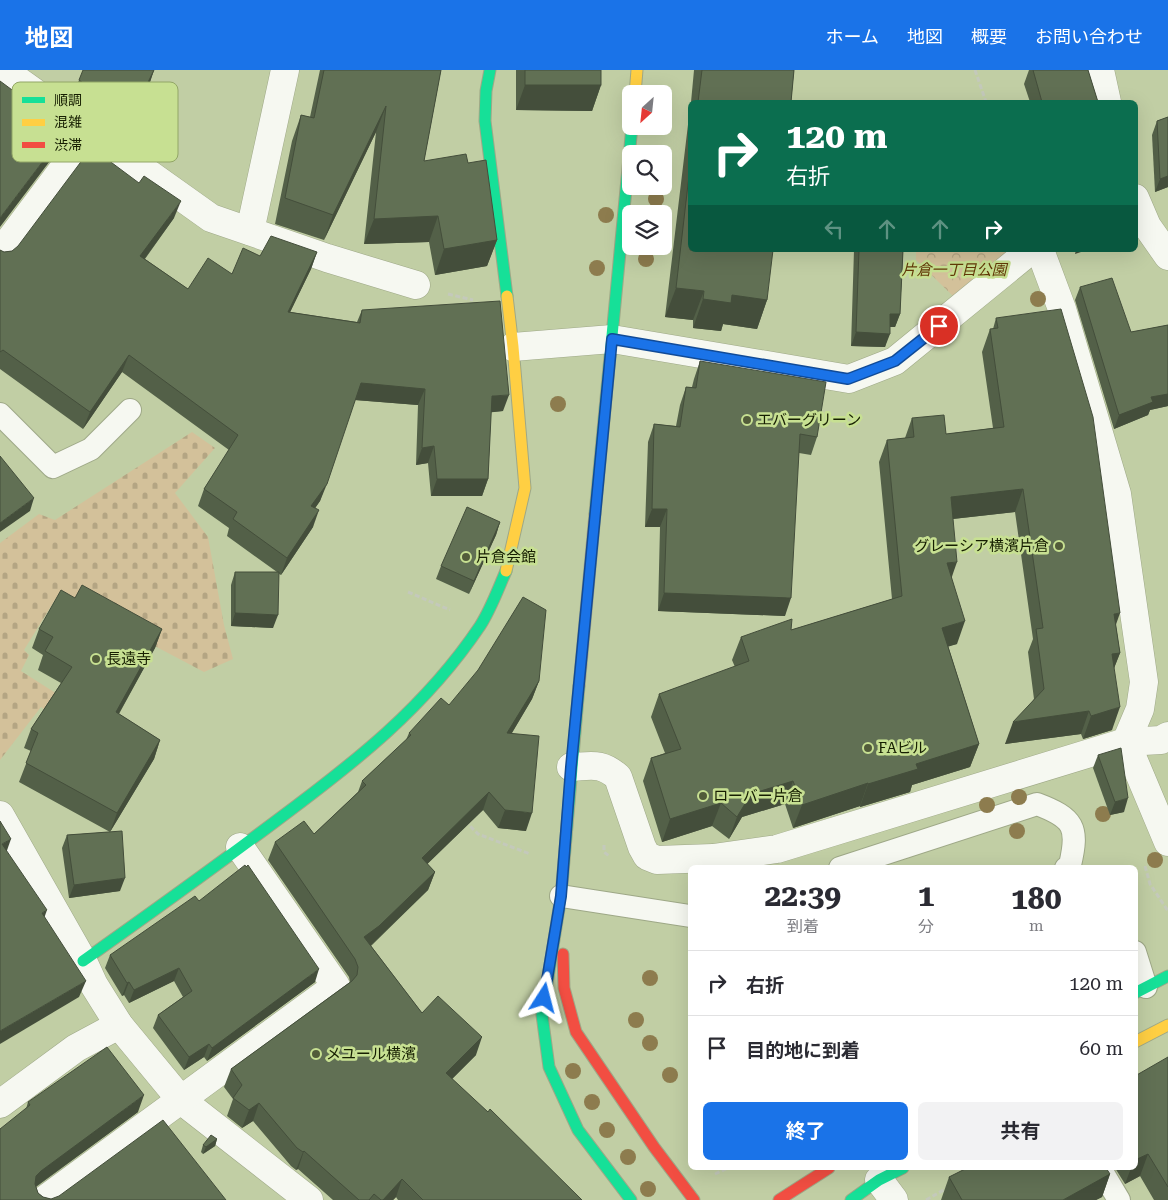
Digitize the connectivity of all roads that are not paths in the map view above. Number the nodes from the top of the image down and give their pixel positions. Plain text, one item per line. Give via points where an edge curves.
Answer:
1 (3, 70) edge
2 (285, 70) edge
3 (490, 70) edge
4 (637, 70) edge
5 (1100, 70) edge
6 (20, 82) edge
7 (636, 85) edge
8 (1107, 100) edge
9 (631, 135) edge
10 (68, 162) edge
11 (133, 162) edge
12 (1138, 205) edge
13 (250, 231) junction
14 (1028, 252) edge
15 (1041, 252) edge
16 (0, 253) edge
17 (1168, 256) edge
18 (416, 285) road end
19 (612, 339) junction
20 (513, 347) junction
21 (130, 410) dead end
22 (0, 414) edge
23 (1168, 736) edge
24 (1126, 742) junction
25 (571, 767) junction
26 (0, 815) edge
27 (1168, 842) edge
28 (240, 847) junction
29 (849, 865) edge
30 (1070, 865) edge
31 (561, 896) junction
32 (688, 898) edge
33 (639, 907) junction
34 (688, 916) edge
35 (83, 961) junction
36 (1138, 971) edge
37 (1168, 976) edge
38 (1141, 990) edge
39 (119, 1025) junction
40 (1168, 1025) edge
41 (1138, 1040) edge
42 (181, 1100) junction
43 (0, 1104) edge
44 (826, 1170) edge
45 (1101, 1170) edge
46 (892, 1183) edge
47 (44, 1200) edge
48 (309, 1200) edge
49 (631, 1200) edge
50 (694, 1200) edge
51 (779, 1200) edge
52 (852, 1200) edge
53 (1120, 1200) edge

1 - 6 street
2 - 13 street
3 - 20 street via 485,121
4 - 7 street
5 - 8 street
9 - 19 street
10 - 16 street
11 - 13 street via 211,218
12 - 17 street via 1147,226
13 - 18 street
14 - 19 street via 895,361 848,379
15 - 24 street via 1062,309 1117,494 1144,682 1140,709
19 - 20 street
19 - 25 street
20 - 28 street via 525,488 506,571 481,624 443,676 394,727 344,770
21 - 22 lane via 92,449 53,466
23 - 24 street via 1161,740
24 - 25 street via 777,849 704,858 657,860 647,856 618,777 609,769 597,766
24 - 27 street
25 - 31 street
26 - 35 street
28 - 35 street
28 - 42 street via 336,986
29 - 30 lane via 1037,804 1058,812 1073,828 1075,845
31 - 33 lane
31 - 49 street via 542,1015 549,1067 578,1130
31 - 50 street via 564,988 576,1032
32 - 33 lane
33 - 34 lane
35 - 39 street
36 - 38 lane
37 - 38 street
39 - 42 street
39 - 43 street via 76,1048
40 - 41 street
42 - 47 street
42 - 48 street
44 - 51 street
45 - 53 lane
46 - 52 street

